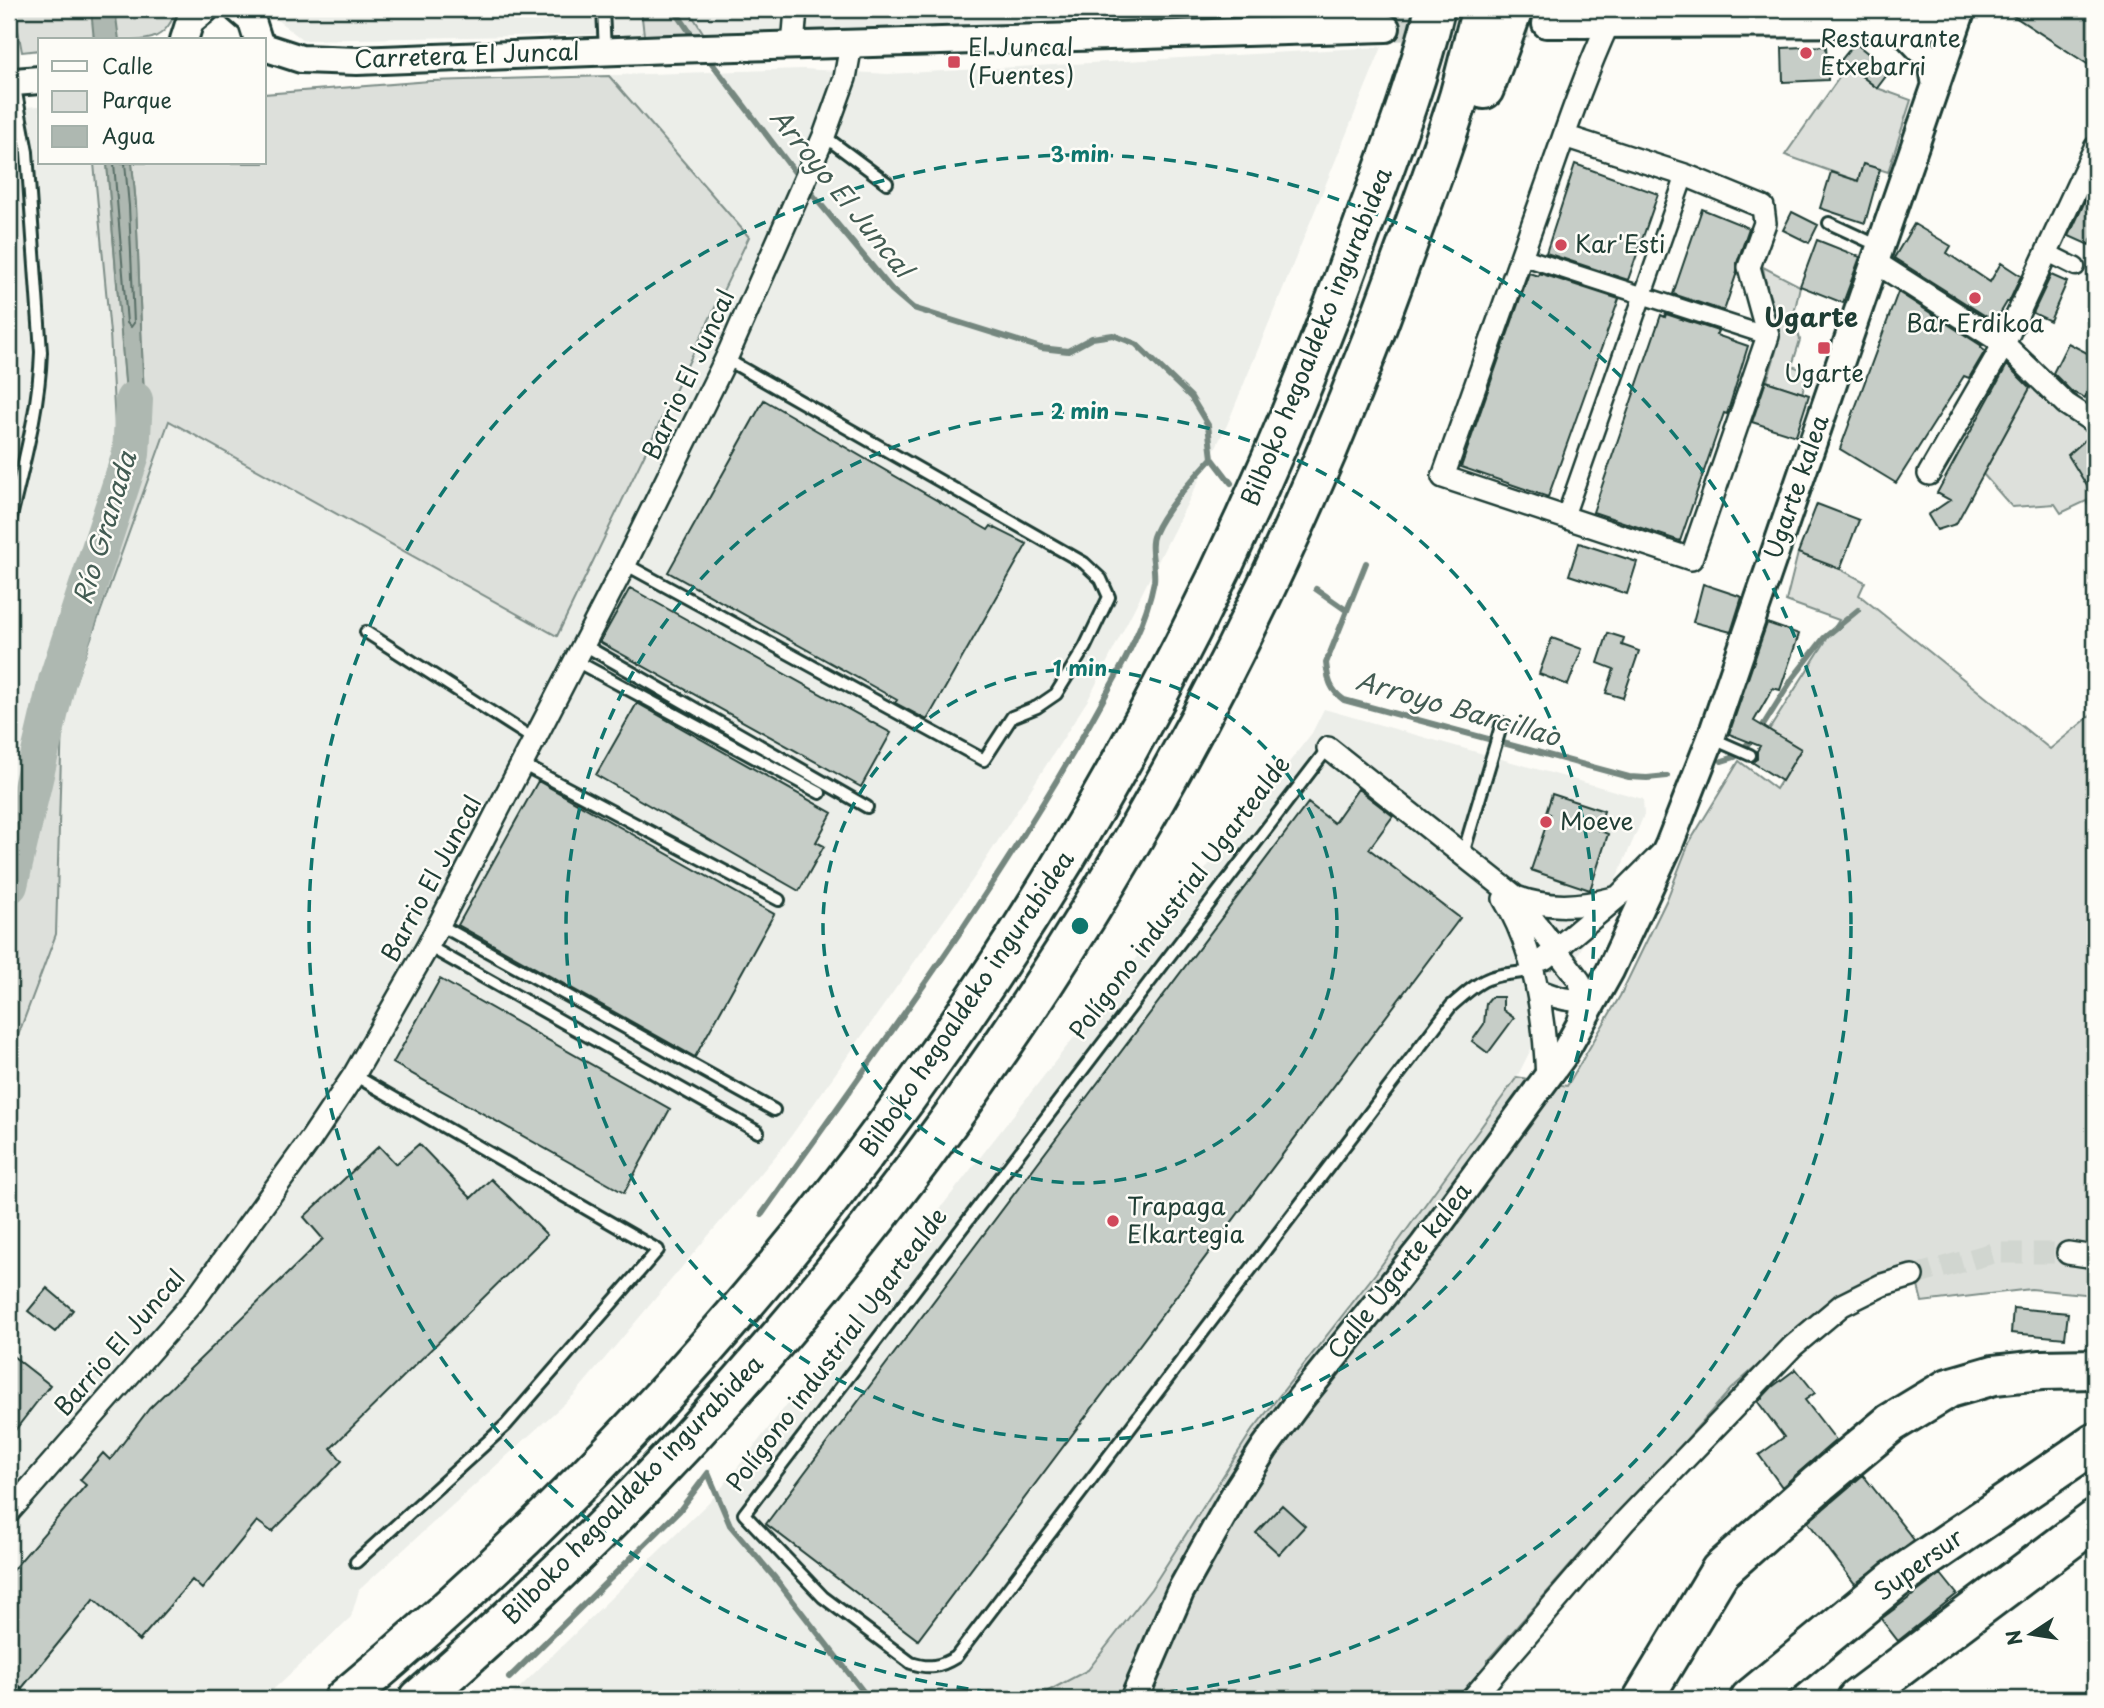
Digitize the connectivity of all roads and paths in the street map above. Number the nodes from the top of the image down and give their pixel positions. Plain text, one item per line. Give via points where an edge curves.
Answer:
1 (205, 9) edge
2 (238, 9) edge
3 (603, 9) edge
4 (796, 9) edge
5 (1435, 9) edge
6 (1482, 9) edge
7 (1530, 16) edge
8 (1959, 16) edge
9 (1304, 19) edge
10 (1609, 22) junction
11 (1897, 24) junction
12 (1386, 27) tunnel mouth
13 (185, 38) edge
14 (257, 38) edge
15 (851, 45) junction
16 (793, 46) junction
17 (266, 48) edge
18 (605, 51) junction
19 (38, 80) edge
20 (11, 83) edge
21 (1936, 86) junction
22 (824, 136) junction
23 (1564, 136) junction
24 (2095, 148) edge
25 (1685, 175) junction
26 (2088, 179) edge
27 (887, 183) dead end
28 (1829, 223) dead end
29 (2046, 252) junction
30 (1878, 255) junction
31 (1521, 256) junction
32 (1402, 258) junction
33 (2076, 267) dead end
34 (1643, 294) junction
35 (1768, 336) junction
36 (2004, 344) junction
37 (726, 359) junction
38 (2093, 413) edge
39 (1929, 474) dead end
40 (1565, 517) junction
41 (9, 526) edge
42 (625, 564) junction
43 (366, 632) dead end
44 (580, 653) junction
45 (1502, 723) dead end
46 (535, 740) junction
47 (1722, 743) junction
48 (1328, 748) joint
49 (1750, 755) dead end
50 (522, 765) junction
51 (820, 793) dead end
52 (867, 807) dead end
53 (1669, 845) junction
54 (1464, 854) junction
55 (1489, 874) junction
56 (1619, 896) junction
57 (1516, 897) junction
58 (779, 900) dead end
59 (439, 925) junction
60 (1626, 937) junction
61 (428, 946) junction
62 (1555, 949) junction
63 (1534, 980) junction
64 (1585, 997) junction
65 (1562, 1057) junction
66 (354, 1075) junction
67 (1547, 1081) junction
68 (774, 1110) dead end
69 (758, 1132) dead end
70 (2068, 1253) tunnel mouth
71 (2095, 1257) edge
72 (1912, 1276) tunnel mouth
73 (2095, 1369) edge
74 (2095, 1443) edge
75 (9, 1512) edge
76 (2095, 1520) edge
77 (356, 1562) dead end
78 (9, 1687) edge
79 (22, 1699) edge
80 (344, 1699) edge
81 (419, 1699) edge
82 (1134, 1699) edge
83 (1472, 1699) edge
84 (1643, 1699) edge
85 (1750, 1699) edge
86 (1857, 1699) edge

1 - 13 street via 190,21
2 - 14 street via 253,21
3 - 18 lane
4 - 16 street
5 - 80 highway, Bilboko hegoaldeko ingurabidea via 1404,112 1345,276 1267,470 1138,733 1022,930 863,1157 731,1320 650,1411 528,1534
6 - 32 highway, Bilboko hegoaldeko ingurabidea via 1458,98
7 - 10 street
7 - 32 highway via 1484,88
8 - 11 street
8 - 21 street, Ugarte kalea
9 - 12 street
9 - 15 street
10 - 11 street
10 - 23 street
11 - 21 street via 1932,61
15 - 16 street
15 - 22 street, Barrio El Juncal via 845,78
16 - 18 street, Carretera El Juncal
17 - 18 street, Carretera El Juncal via 301,59 357,61
19 - 20 street
20 - 41 lane via 27,152 41,352 35,415
21 - 30 street, Ugarte kalea
22 - 27 lane
22 - 37 street, Barrio El Juncal
23 - 25 street
23 - 31 street
24 - 26 street
25 - 34 street
25 - 35 street via 1763,207 1765,223 1749,267
26 - 29 street
28 - 30 lane
29 - 33 street
29 - 36 street
30 - 36 street
30 - 47 street, Ugarte kalea
31 - 34 street
31 - 40 street via 1443,477
32 - 81 highway, Bilboko hegoaldeko ingurabidea via 1311,490 1221,679 1112,877 1005,1042 902,1186 767,1352 685,1444 515,1614
34 - 35 street
34 - 40 street
35 - 40 street via 1691,559
36 - 38 street via 2066,404
36 - 39 street
37 - 42 street, Barrio El Juncal
37 - 42 lane via 1084,563 1101,579 1109,597 1085,647 1056,694 1012,717 984,760
42 - 44 street, Barrio El Juncal
43 - 46 lane
44 - 46 street, Barrio El Juncal
44 - 51 lane
44 - 52 lane
45 - 54 lane
46 - 50 street, Barrio El Juncal
47 - 49 lane
47 - 53 street, Ugarte kalea
48 - 54 street, Polígono industrial Ugartealde
48 - 63 lane, Polígono industrial Ugartealde via 744,1514 823,1597 911,1663 926,1668 942,1666 956,1657 1451,1006 1493,976
50 - 58 lane
50 - 59 street, Barrio El Juncal
53 - 56 street
53 - 60 street, Calle Ugarte kalea
54 - 55 street, Polígono industrial Ugartealde
55 - 57 street, Polígono industrial Ugartealde
55 - 63 street, Polígono industrial Ugartealde via 1515,916
56 - 57 street, Polígono industrial Ugartealde via 1572,906 1535,904
56 - 62 street
57 - 62 street, Polígono industrial Ugartealde
59 - 61 street, Barrio El Juncal
59 - 68 lane
60 - 64 street via 1598,985
60 - 65 street, Calle Ugarte kalea
61 - 66 street, Barrio El Juncal
61 - 69 lane
62 - 63 street
62 - 64 street, Polígono industrial Ugartealde via 1579,980
63 - 64 street, Polígono industrial Ugartealde via 1572,1000
63 - 67 street, Polígono industrial Ugartealde via 1544,1027
64 - 65 street
65 - 67 street, Calle Ugarte kalea
66 - 75 street, Barrio El Juncal via 193,1302
66 - 77 lane via 658,1250 506,1425
67 - 82 street, Calle Ugarte kalea via 1265,1447 1180,1592
70 - 71 street
72 - 83 street via 1842,1305 1793,1346 1625,1521
73 - 84 highway via 1994,1376 1949,1388 1891,1423 1720,1571
74 - 85 highway, Supersur via 1894,1580
76 - 86 highway
78 - 79 lane

